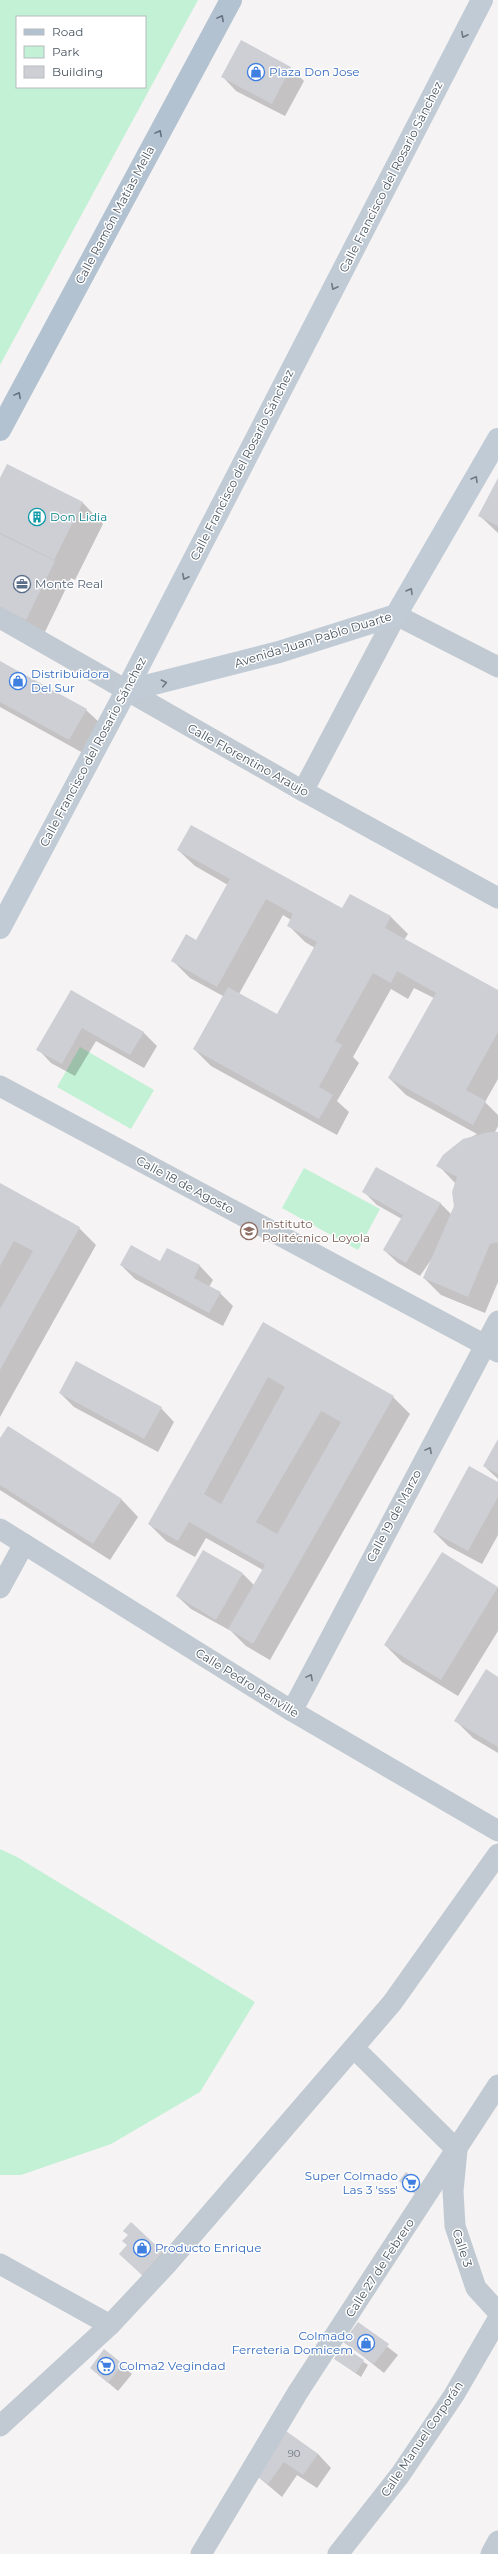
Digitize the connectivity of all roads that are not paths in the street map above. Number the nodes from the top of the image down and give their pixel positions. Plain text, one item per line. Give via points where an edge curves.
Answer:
1 (231, 0) edge
2 (482, 0) edge
3 (0, 430) edge
4 (498, 439) edge
5 (396, 615) junction
6 (0, 618) edge
7 (498, 667) edge
8 (126, 692) junction
9 (303, 791) junction
10 (498, 898) edge
11 (0, 928) edge
12 (0, 1086) edge
13 (498, 1321) edge
14 (491, 1349) edge
15 (0, 1529) edge
16 (24, 1544) junction
17 (0, 1588) edge
18 (292, 1711) junction
19 (498, 1831) edge
20 (498, 1854) edge
21 (354, 2048) junction
22 (498, 2085) edge
23 (457, 2150) junction
24 (0, 2264) edge
25 (498, 2312) edge
26 (498, 2319) edge
27 (110, 2325) junction
28 (0, 2426) edge
29 (498, 2541) edge
30 (201, 2554) edge
31 (338, 2554) edge
32 (491, 2554) edge

3 -> 1 main road, Calle Ramón Matías Mella
2 -> 8 street, Calle Francisco del Rosario Sánchez
5 -> 4 street, Avenida Juan Pablo Duarte
5 - 7 street
8 -> 5 street, Avenida Juan Pablo Duarte via 279,652
5 - 9 street
6 - 8 street, Calle Florentino Araujo
8 - 9 street, Calle Florentino Araujo
8 - 11 street, Calle Francisco del Rosario Sánchez
9 - 10 street, Calle Florentino Araujo
12 - 14 street, Calle 18 de Agosto
13 - 14 street, Calle 19 de Marzo
18 -> 14 street, Calle 19 de Marzo
15 - 16 street, Calle Pedro Renville
16 - 17 street
16 - 18 street, Calle Pedro Renville
18 - 19 street, Calle Pedro Renville
20 - 21 street via 397,1996
21 - 23 street
21 - 27 street via 168,2263
22 - 23 street, Calle 27 de Febrero
23 - 25 street, Calle 3 via 453,2191 455,2226 476,2288
23 - 30 street, Calle 27 de Febrero via 298,2392
24 - 27 street
26 - 31 street, Calle Manuel Corporán via 454,2395 400,2475
27 - 28 street
29 - 32 street

